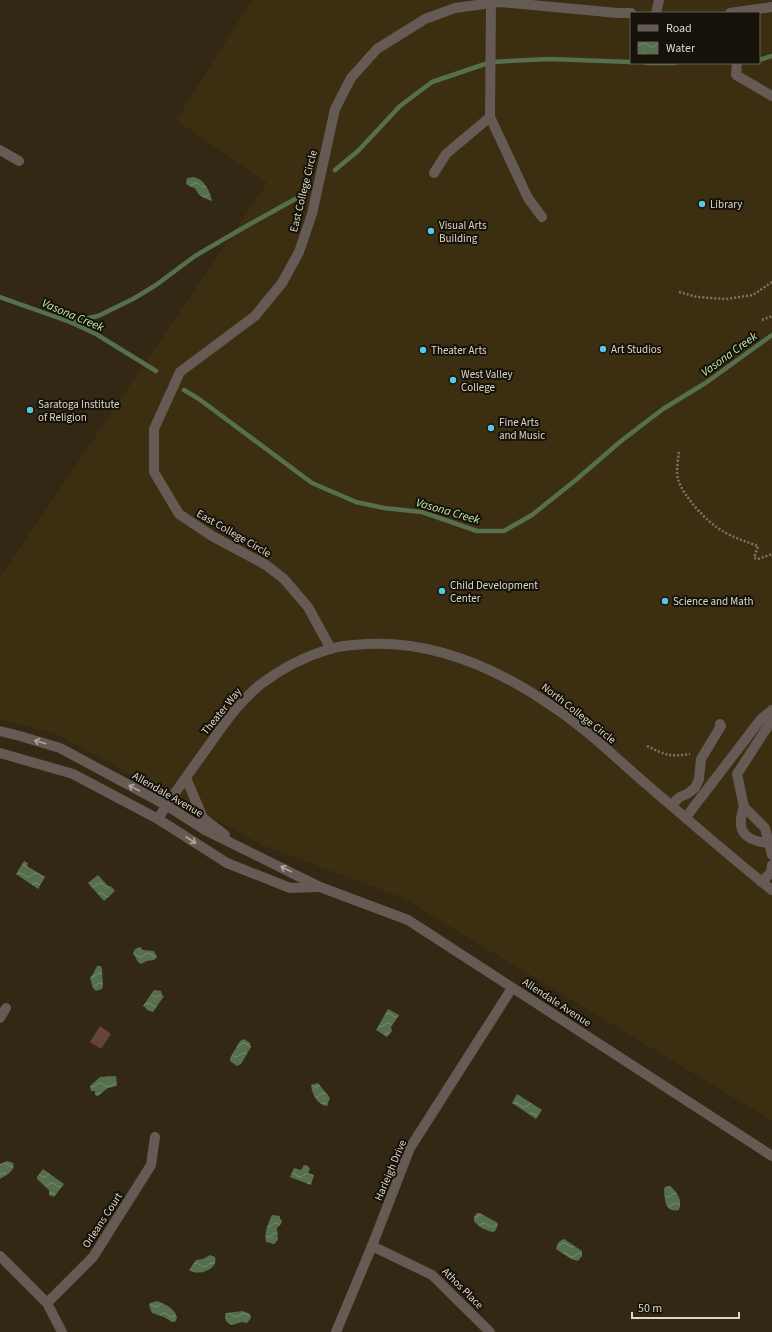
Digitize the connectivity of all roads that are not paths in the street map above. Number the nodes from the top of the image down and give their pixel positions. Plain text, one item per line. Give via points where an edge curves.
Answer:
1 (659, 0) edge
2 (491, 3) junction
3 (772, 7) edge
4 (656, 12) edge
5 (740, 12) edge
6 (630, 13) edge
7 (736, 66) edge
8 (772, 96) edge
9 (490, 117) junction
10 (0, 150) edge
11 (19, 161) dead end
12 (434, 173) dead end
13 (542, 217) dead end
14 (331, 649) junction
15 (772, 710) edge
16 (772, 720) edge
17 (720, 724) dead end
18 (0, 731) edge
19 (0, 753) edge
20 (186, 778) junction
21 (166, 805) junction
22 (671, 805) junction
23 (744, 807) junction
24 (686, 817) junction
25 (158, 819) junction
26 (769, 843) junction
27 (243, 848) junction
28 (772, 855) edge
29 (772, 865) edge
30 (761, 882) junction
31 (320, 887) junction
32 (772, 890) edge
33 (512, 988) junction
34 (6, 1008) dead end
35 (0, 1018) edge
36 (156, 1137) dead end
37 (772, 1156) edge
38 (372, 1246) junction
39 (0, 1256) edge
40 (47, 1303) junction
41 (62, 1332) edge
42 (336, 1332) edge
43 (490, 1332) edge

1 - 4 street
2 - 6 street, East College Circle
2 - 9 street
2 - 14 street, East College Circle via 455,8 425,19 377,49 351,78 335,109 312,214 299,252 282,283 255,316 180,372 154,429 154,472 179,514 212,536 252,556 284,579 308,607
3 - 5 street
7 - 8 street via 736,75
9 - 12 street via 446,154
9 - 13 street via 528,198
10 - 11 street
14 - 20 street, Theater Way via 282,671 250,694 222,727
14 - 22 street, North College Circle via 352,645 402,644 441,652 512,680 551,705
15 - 24 street via 761,719
16 - 23 street via 737,774
17 - 22 street via 702,755 699,779 695,788
21 -> 18 street, Allendale Avenue via 60,748
19 - 25 street, Allendale Avenue via 73,774
20 - 21 street, Theater Way
20 - 27 street via 202,818
21 - 25 street, Theater Way
21 - 27 street, Allendale Avenue via 205,830
22 - 24 street, North College Circle
23 - 26 street via 765,828
23 - 26 street via 740,816 740,828 747,837
24 - 30 street, North College Circle
25 -> 31 street, Allendale Avenue via 227,864 290,888
26 - 28 street
31 -> 27 street, Allendale Avenue
29 - 30 street via 771,873
30 - 32 street, North College Circle
31 - 33 street, Allendale Avenue via 408,920
33 - 37 street, Allendale Avenue
33 - 38 street, Harleigh Drive via 410,1148
34 - 35 street
36 - 40 street, Orleans Court via 152,1165 93,1257
38 - 42 street, Harleigh Drive
38 - 43 street, Athos Place via 432,1274
39 - 40 street
40 - 41 street

